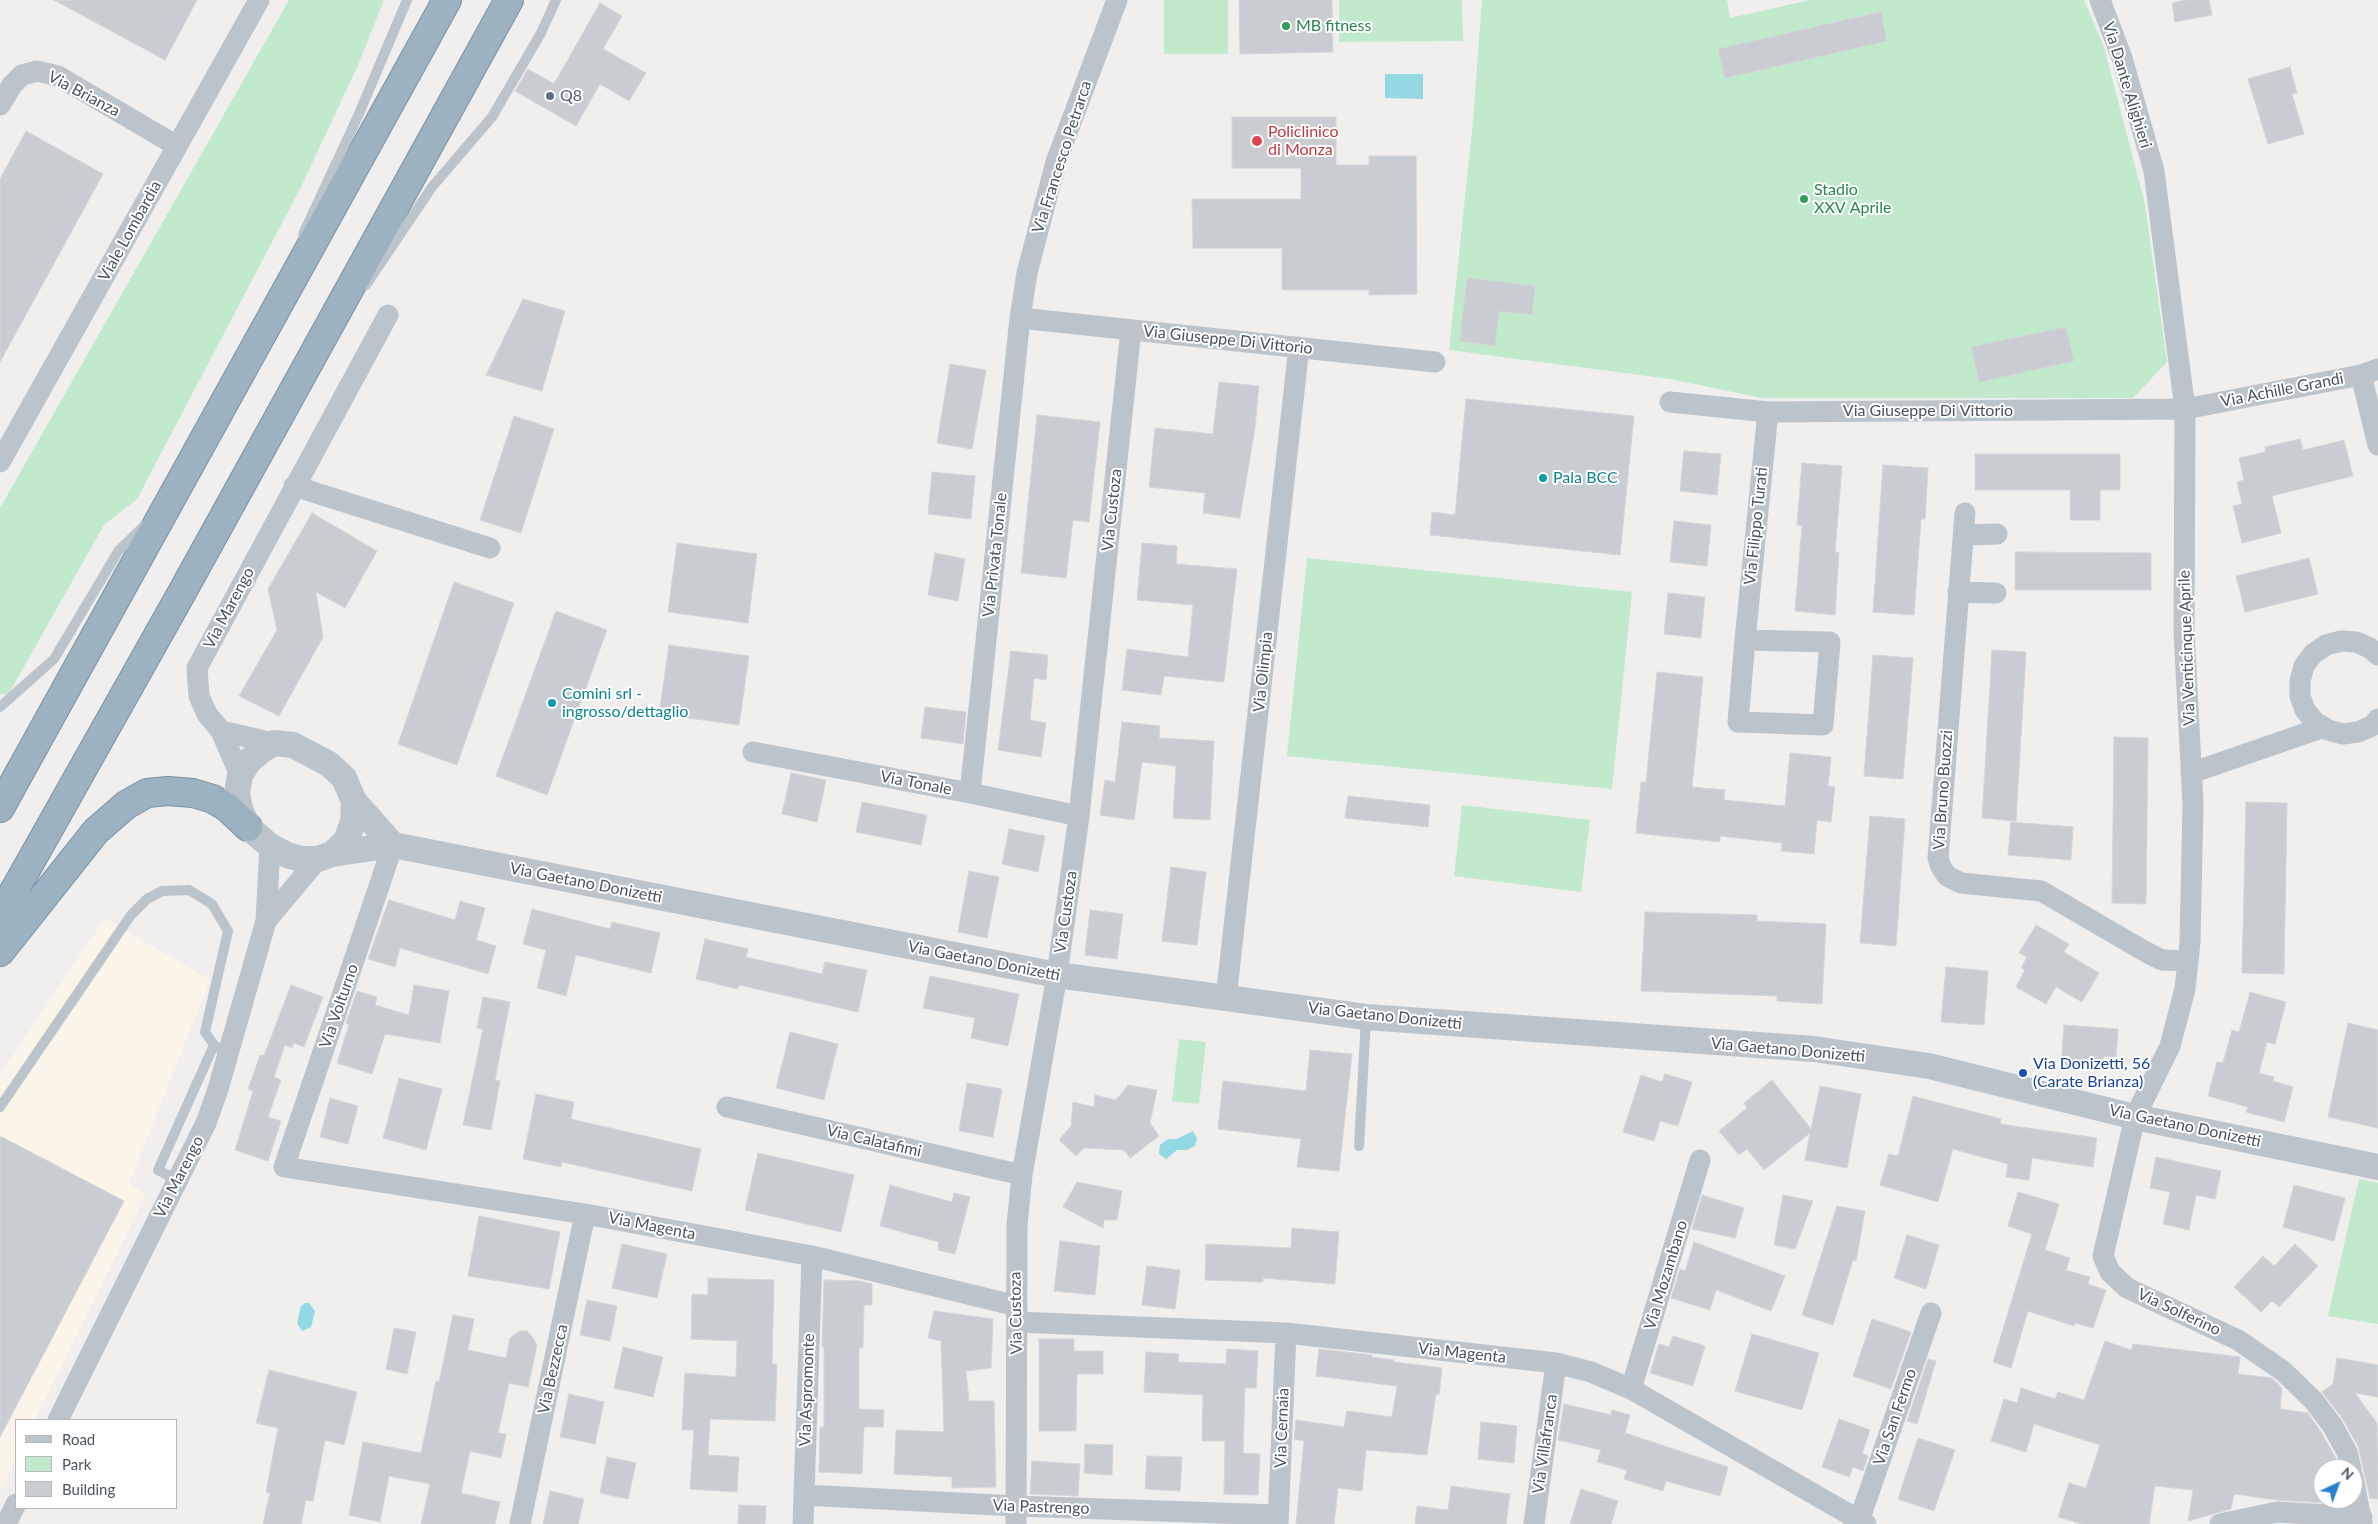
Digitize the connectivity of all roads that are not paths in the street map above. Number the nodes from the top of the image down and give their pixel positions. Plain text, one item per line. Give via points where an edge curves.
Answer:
1 (258, 0) edge
2 (407, 0) edge
3 (447, 0) edge
4 (509, 0) edge
5 (556, 0) edge
6 (1118, 0) edge
7 (2100, 0) edge
8 (0, 105) edge
9 (177, 146) junction
10 (2154, 171) joint
11 (284, 294) junction
12 (388, 315) dead end
13 (1020, 318) junction
14 (1131, 330) junction
15 (1299, 348) junction
16 (1435, 362) dead end
17 (307, 365) junction
18 (2370, 372) edge
19 (1670, 402) dead end
20 (2185, 409) junction
21 (1768, 412) junction
22 (2378, 445) edge
23 (0, 462) edge
24 (294, 486) junction
25 (167, 504) junction
26 (1964, 513) dead end
27 (1997, 534) dead end
28 (1964, 535) junction
29 (490, 548) dead end
30 (1958, 592) junction
31 (1996, 593) dead end
32 (1745, 640) junction
33 (2378, 655) edge
34 (0, 707) edge
35 (2378, 719) edge
36 (2324, 727) junction
37 (221, 730) junction
38 (274, 743) junction
39 (753, 752) dead end
40 (2191, 773) junction
41 (240, 775) junction
42 (970, 793) junction
43 (354, 801) junction
44 (0, 808) edge
45 (1079, 816) junction
46 (248, 827) junction
47 (393, 845) junction
48 (270, 846) junction
49 (325, 857) junction
50 (0, 916) edge
51 (266, 921) junction
52 (0, 952) edge
53 (2188, 961) junction
54 (1058, 975) junction
55 (1226, 998) junction
56 (1366, 1017) junction
57 (221, 1050) junction
58 (0, 1107) edge
59 (726, 1107) dead end
60 (2135, 1117) junction
61 (1359, 1146) dead end
62 (1700, 1160) dead end
63 (284, 1167) joint
64 (2378, 1167) edge
65 (1022, 1175) junction
66 (585, 1214) junction
67 (812, 1256) junction
68 (1931, 1313) dead end
69 (1017, 1314) junction
70 (1286, 1333) junction
71 (1556, 1363) junction
72 (1631, 1389) junction
73 (58, 1419) edge
74 (2349, 1459) edge
75 (804, 1495) junction
76 (15, 1506) edge
77 (1016, 1515) edge
78 (1278, 1520) edge
79 (2362, 1520) edge
80 (1862, 1523) edge
81 (6, 1524) edge
82 (520, 1524) edge
83 (803, 1524) edge
84 (1534, 1524) edge
85 (2220, 1524) edge

1 - 9 street, Viale Lombardia
2 - 11 lane via 300,241
3 - 11 highway
4 - 17 highway
5 - 17 lane via 541,33 492,117 432,187
6 - 13 street, Via Francesco Petrarca via 1056,162 1027,274
7 - 10 street, Via Dante Alighieri via 2122,58
8 - 9 street, Via Brianza via 22,75 37,71 58,76
9 - 23 street, Viale Lombardia
10 - 20 street, Via Venticinque Aprile
11 - 25 highway
12 - 24 street, Via Marengo
13 - 14 street, Via Giuseppe Di Vittorio
13 - 42 street, Via Privata Tonale
14 - 15 street, Via Giuseppe Di Vittorio
14 - 45 street, Via Custoza
15 - 16 street, Via Giuseppe Di Vittorio
15 - 55 street, Via Olimpia
17 - 50 highway
18 - 20 street, Via Achille Grandi
18 - 22 street
19 - 21 street, Via Giuseppe Di Vittorio
20 - 21 street, Via Giuseppe Di Vittorio
20 - 40 street, Via Venticinque Aprile via 2184,631
21 - 32 street, Via Filippo Turati
24 - 29 street
24 - 37 street, Via Marengo via 197,668 199,696 207,714
25 - 34 lane via 119,550 54,659
25 - 44 highway
26 - 28 street, Via Bruno Buozzi
27 - 28 street
28 - 30 street, Via Bruno Buozzi
30 - 31 street
30 - 53 street, Via Bruno Buozzi via 1938,858 1941,867 1947,876 1961,883 2041,891 2162,960
32 - 32 street, Via Filippo Turati via 1738,722 1823,725 1830,642
33 - 36 street via 2356,642 2341,641 2326,645 2313,654 2304,666 2300,696 2305,710
35 - 36 street via 2372,726 2358,732 2343,734
36 - 40 street
37 - 38 street
37 - 41 street, Via Marengo
38 - 41 street via 249,761
38 - 43 street via 293,745 328,764 344,778
39 - 42 street, Via Tonale
40 - 53 street, Via Venticinque Aprile via 2194,804
41 - 46 street via 237,793
42 - 45 street, Via Tonale
43 - 47 street
43 - 49 street via 353,822 346,841
45 - 54 street, Via Custoza
46 - 48 street
46 - 52 highway via 214,799 193,793 147,793 126,804 96,831
47 - 49 street, Via Gaetano Donizetti
47 - 54 street, Via Gaetano Donizetti
47 - 63 street, Via Volturno
48 - 49 street via 301,859
48 - 51 street, Via Marengo
49 - 51 street, Via Marengo
51 - 57 street, Via Marengo
53 - 60 street, Via Venticinque Aprile via 2185,989 2170,1046
54 - 55 street, Via Gaetano Donizetti
54 - 65 street, Via Custoza
55 - 56 street, Via Gaetano Donizetti
56 - 60 street, Via Gaetano Donizetti via 1814,1049 1929,1066
56 - 61 lane
57 - 58 lane via 205,1032 228,931 212,904 189,890 162,891 147,899 131,915
57 - 73 street, Via Marengo via 206,1123
59 - 65 street, Via Calatafimi
60 - 64 street, Via Gaetano Donizetti
60 - 74 street, Via Solferino via 2103,1256 2110,1272 2127,1288 2238,1340 2283,1371 2314,1401 2332,1425
62 - 72 street, Via Mozambano
63 - 66 street, Via Magenta
65 - 69 street, Via Custoza via 1016,1225
66 - 67 street, Via Magenta
66 - 82 street, Via Bezzecca
67 - 69 street, Via Magenta
67 - 75 street, Via Aspromonte
68 - 80 street, Via San Fermo
69 - 70 street, Via Magenta
69 - 77 street, Via Custoza
70 - 71 street, Via Magenta
70 - 78 street, Via Cernaia
71 - 72 street, Via Magenta via 1592,1372
71 - 84 street, Via Villafranca
72 - 80 street, Via Magenta
75 - 77 street, Via Pastrengo
75 - 83 street, Via Aspromonte
76 - 81 street
77 - 78 street, Via Pastrengo
79 - 85 street via 2277,1512

